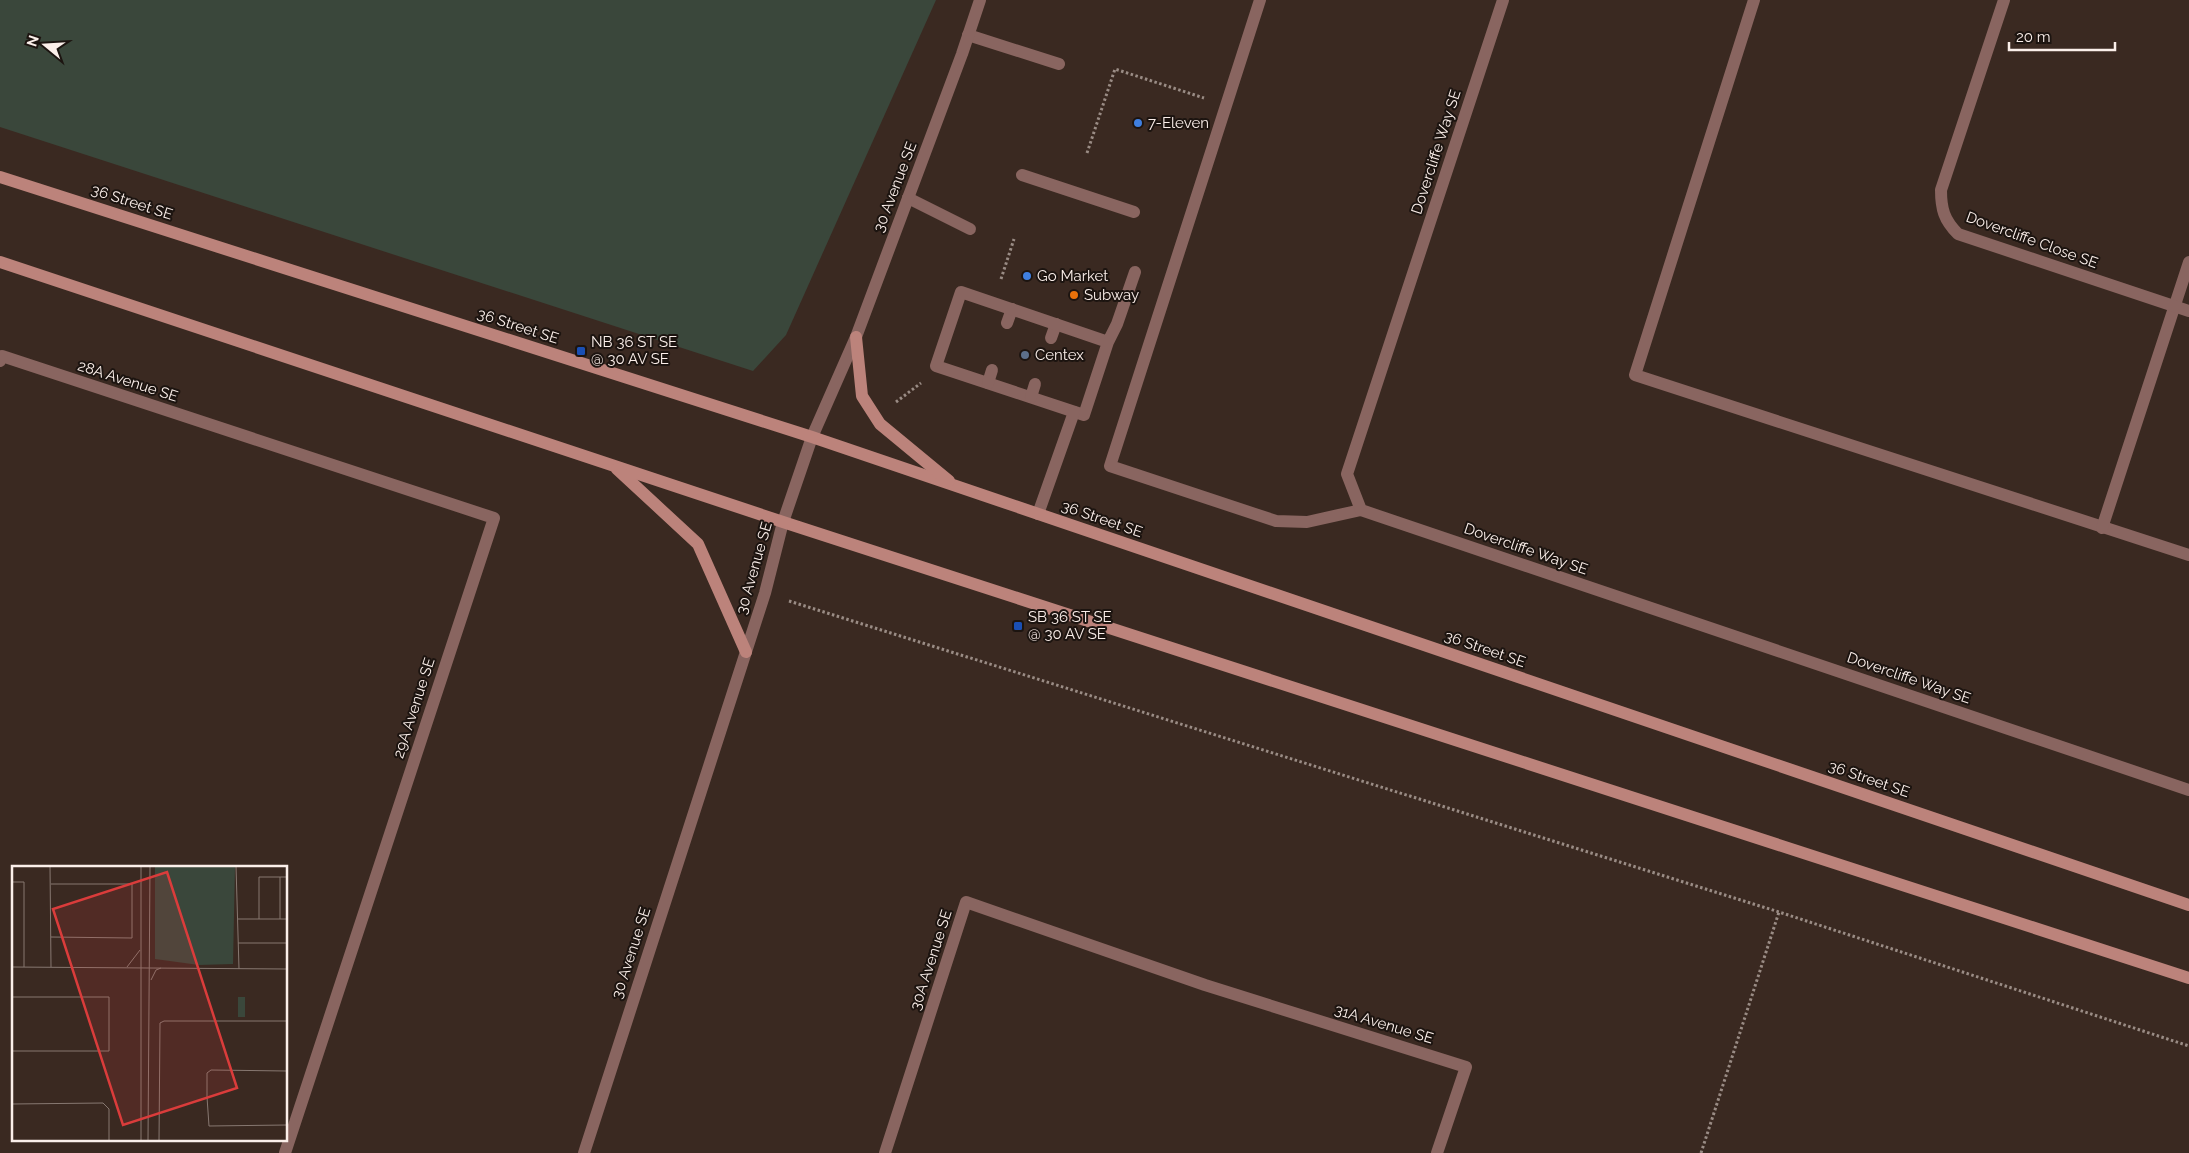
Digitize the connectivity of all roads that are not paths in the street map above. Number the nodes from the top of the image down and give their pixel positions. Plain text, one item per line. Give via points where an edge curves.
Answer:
1 (980, 0) edge
2 (1260, 0) edge
3 (1503, 0) edge
4 (1754, 0) edge
5 (2004, 0) edge
6 (968, 35) junction
7 (1059, 64) dead end
8 (1022, 175) dead end
9 (0, 177) edge
10 (908, 198) junction
11 (1134, 212) dead end
12 (970, 229) dead end
13 (0, 262) edge
14 (2189, 262) edge
15 (1136, 272) dead end
16 (2174, 307) junction
17 (1012, 309) junction
18 (2189, 312) edge
19 (1007, 323) dead end
20 (1056, 324) junction
21 (856, 338) junction
22 (1051, 338) dead end
23 (1108, 342) junction
24 (0, 361) edge
25 (992, 370) dead end
26 (988, 383) junction
27 (1035, 384) dead end
28 (1031, 398) junction
29 (1074, 412) junction
30 (812, 437) junction
31 (250, 439) joint
32 (613, 466) junction
33 (957, 487) junction
34 (1362, 510) junction
35 (1038, 514) junction
36 (783, 522) junction
37 (2102, 528) junction
38 (2189, 555) edge
39 (746, 652) junction
40 (2189, 790) edge
41 (2189, 905) edge
42 (2189, 978) edge
43 (1205, 985) joint
44 (285, 1153) edge
45 (584, 1153) edge
46 (885, 1153) edge
47 (1438, 1153) edge

1 - 6 street, 30 Avenue SE
2 - 34 street via 1110,466 1276,521 1307,522
3 - 34 street, Dovercliffe Way SE via 1347,474
4 - 37 street via 1635,375
5 - 16 street, Dovercliffe Close SE via 1941,190 1941,209 1948,224 1958,234
6 - 7 street
6 - 10 street, 30 Avenue SE
8 - 11 street
9 - 30 main road, 36 Street SE
10 - 12 street
10 - 21 street, 30 Avenue SE
13 - 32 main road
14 - 16 street
15 - 23 street
16 - 18 street, Dovercliffe Close SE
16 - 37 street
17 - 19 street
17 - 20 street
17 - 26 street via 961,292 936,366
20 - 22 street
20 - 23 street
21 - 30 street, 30 Avenue SE
21 - 33 main road via 862,396 880,424
23 - 29 street via 1084,416
24 - 31 street, 28A Avenue SE via 2,356
25 - 26 street
26 - 28 street
27 - 28 street
28 - 29 street
29 - 35 street
30 - 33 main road, 36 Street SE
30 - 36 street, 30 Avenue SE
31 - 44 street, 29A Avenue SE via 494,518
32 - 36 main road
32 - 39 main road via 698,544
33 - 35 main road, 36 Street SE
34 - 40 street, Dovercliffe Way SE
35 - 41 main road, 36 Street SE
36 - 39 street, 30 Avenue SE
36 - 42 main road
37 - 38 street
39 - 45 street, 30 Avenue SE
43 - 46 street, 30A Avenue SE via 966,902
43 - 47 street, 31A Avenue SE via 1466,1067

